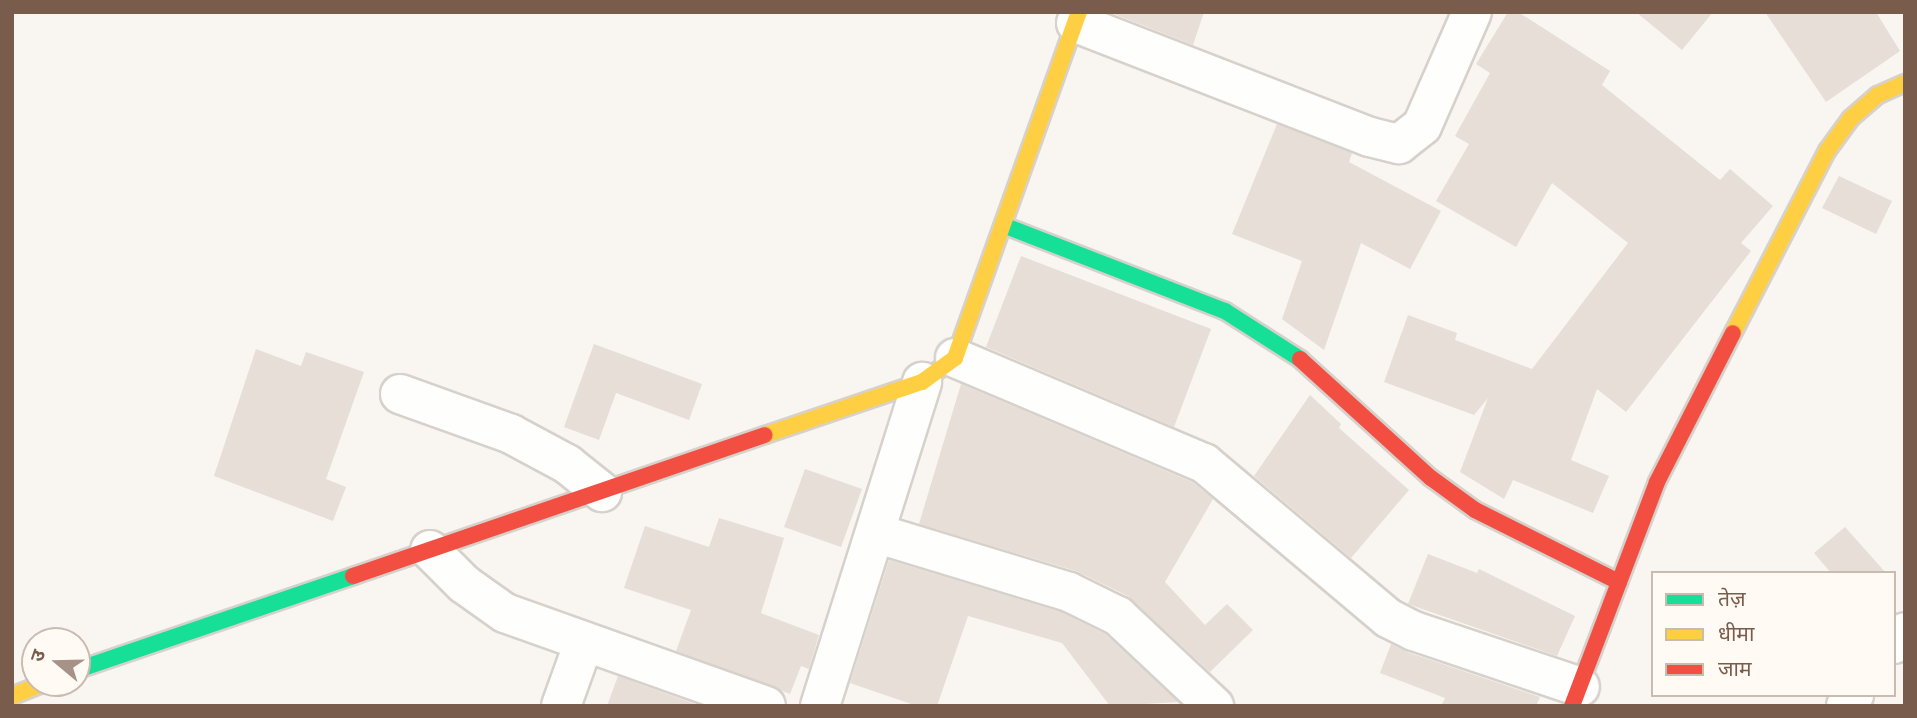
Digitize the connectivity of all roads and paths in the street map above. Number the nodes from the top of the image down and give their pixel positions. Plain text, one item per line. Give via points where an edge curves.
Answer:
1 (1472, 12) edge
2 (1078, 18) edge
3 (1905, 83) edge
4 (1003, 225) junction
5 (955, 358) junction
6 (922, 382) junction
7 (400, 394) dead end
8 (602, 492) junction
9 (875, 533) junction
10 (430, 550) junction
11 (1619, 582) junction
12 (584, 642) junction
13 (91, 665) edge
14 (1576, 696) edge
15 (561, 706) edge
16 (766, 706) edge
17 (820, 706) edge
18 (1214, 706) edge

1 - 2 street via 1422,126 1399,144 1370,137
2 - 4 street
3 - 11 street via 1878,96 1850,119 1827,151 1657,482
4 - 5 street
4 - 11 street via 1225,311 1265,333 1320,374 1431,478 1475,510
5 - 6 street
5 - 14 street via 1204,463 1388,618
6 - 8 street
6 - 9 street
7 - 8 street via 511,434 568,464
8 - 10 street
9 - 17 street
9 - 18 street via 1069,592 1118,616
10 - 12 street via 464,584 505,613
10 - 13 street
11 - 14 street
12 - 15 street
12 - 16 street

